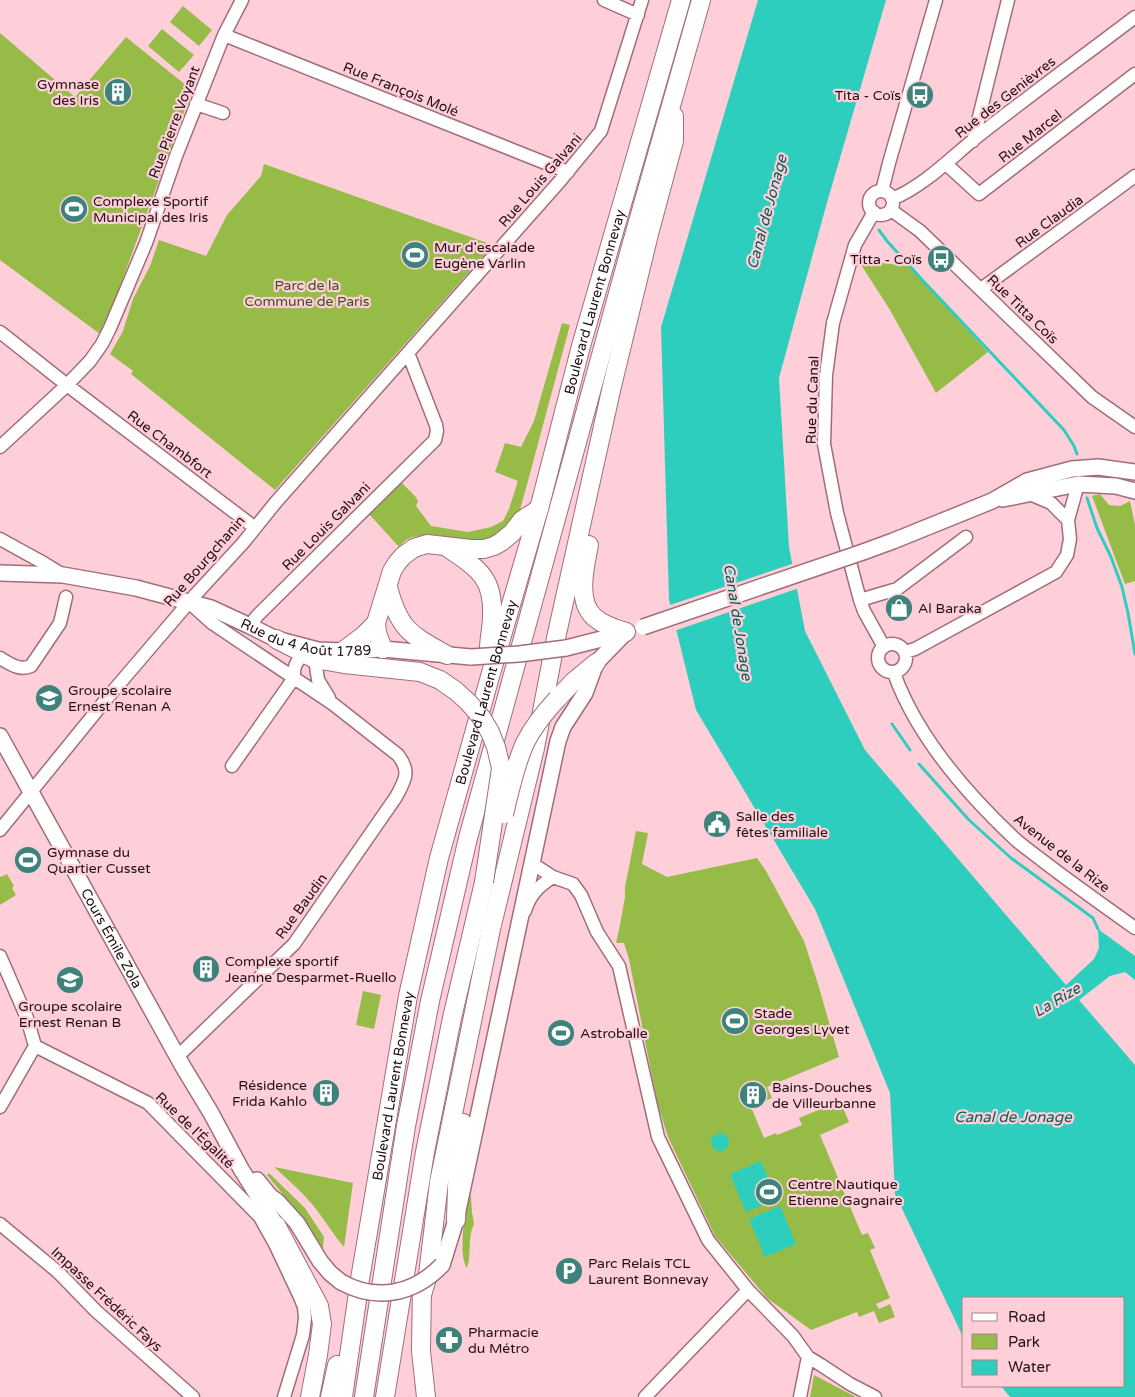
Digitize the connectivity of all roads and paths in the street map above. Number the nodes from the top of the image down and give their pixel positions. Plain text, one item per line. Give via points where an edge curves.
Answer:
1 (242, 0) edge
2 (604, 0) edge
3 (642, 0) edge
4 (681, 0) edge
5 (701, 0) edge
6 (936, 0) edge
7 (1008, 0) edge
8 (638, 15) junction
9 (1135, 17) edge
10 (224, 35) junction
11 (1135, 74) edge
12 (674, 93) junction
13 (196, 104) junction
14 (223, 114) dead end
15 (972, 141) junction
16 (946, 164) junction
17 (568, 172) junction
18 (1135, 176) edge
19 (889, 200) junction
20 (874, 212) junction
21 (981, 289) junction
22 (0, 332) edge
23 (406, 355) junction
24 (67, 385) junction
25 (612, 386) junction
26 (1135, 428) edge
27 (0, 447) edge
28 (1134, 471) edge
29 (1081, 484) junction
30 (1135, 491) edge
31 (1030, 494) junction
32 (992, 501) junction
33 (539, 509) junction
34 (1068, 520) junction
35 (254, 527) junction
36 (966, 537) dead end
37 (0, 540) edge
38 (446, 546) junction
39 (0, 573) edge
40 (63, 575) junction
41 (388, 587) junction
42 (66, 597) dead end
43 (860, 600) junction
44 (189, 602) junction
45 (376, 623) junction
46 (250, 626) junction
47 (635, 630) junction
48 (276, 639) junction
49 (884, 647) junction
50 (383, 649) junction
51 (343, 651) junction
52 (905, 652) junction
53 (447, 655) junction
54 (310, 656) junction
55 (0, 658) edge
56 (596, 663) junction
57 (491, 673) junction
58 (894, 673) junction
59 (318, 680) junction
60 (299, 681) junction
61 (548, 681) junction
62 (333, 704) junction
63 (0, 736) edge
64 (232, 766) dead end
65 (31, 792) junction
66 (0, 830) edge
67 (531, 865) junction
68 (553, 877) junction
69 (484, 882) junction
70 (519, 924) junction
71 (1135, 928) edge
72 (0, 956) edge
73 (35, 1046) junction
74 (177, 1057) junction
75 (0, 1107) edge
76 (211, 1113) junction
77 (425, 1152) junction
78 (249, 1182) junction
79 (236, 1192) junction
80 (456, 1220) junction
81 (0, 1224) edge
82 (276, 1225) joint
83 (360, 1279) junction
84 (748, 1290) junction
85 (422, 1295) junction
86 (808, 1357) junction
87 (193, 1397) edge
88 (284, 1397) edge
89 (310, 1397) edge
90 (330, 1397) edge
91 (343, 1397) edge
92 (364, 1397) edge
93 (386, 1397) edge
94 (426, 1397) edge
95 (645, 1397) edge
96 (800, 1397) edge
97 (875, 1397) edge

1 - 10 street, Rue Pierre Voyant
2 - 8 street
3 - 8 street, Rue Louis Galvani
4 - 33 highway, Boulevard Laurent Bonnevay via 581,346
5 - 12 highway, Boulevard Laurent Bonnevay
6 - 19 street via 888,163
7 - 15 street
8 - 17 street, Rue Louis Galvani via 601,131
9 - 15 street, Rue des Genièvres
10 - 13 street, Rue Pierre Voyant
10 - 17 street, Rue François Molé
11 - 16 street, Rue Marcel via 979,194
12 - 25 highway via 674,140
12 - 92 highway, Boulevard Laurent Bonnevay via 468,838 430,1001 408,1117
13 - 14 street
13 - 24 street, Rue Pierre Voyant via 146,243 110,328 90,361
15 - 16 street, Rue des Genièvres
16 - 19 street, Rue des Genièvres via 902,195
17 - 23 street, Rue Louis Galvani
18 - 21 street, Rue Claudia
19 - 20 street via 886,214
19 - 20 street via 876,192 870,202
19 - 21 street, Rue Titta Coïs
20 - 43 street, Rue du Canal via 855,245 833,324 826,375 824,444 837,513
21 - 26 street, Rue Titta Coïs via 1092,397
22 - 24 street, Rue Chambfort
23 - 35 street, Rue Bourgchanin
23 - 46 street, Rue Louis Galvani via 436,425 435,440
24 - 27 street, Rue Pierre Voyant
24 - 35 street, Rue Chambfort
25 - 47 highway via 616,408 583,575 585,606 594,617 610,627
25 - 61 highway
28 - 32 main road via 1098,467 1072,469 1027,481
29 - 30 main road via 1116,486
29 - 31 main road
29 - 34 street
31 - 32 main road
31 - 34 street via 1051,502
32 - 47 main road, Rue du 4 Août 1789, bridge via 863,552
33 - 38 highway via 494,546 484,549
33 - 57 highway, Boulevard Laurent Bonnevay
34 - 52 street via 1070,539 1067,555 1056,572
35 - 44 street, Rue Bourgchanin via 243,544
36 - 43 street via 897,589
37 - 40 street, Rue du 4 Août 1789
38 - 41 highway via 427,544 409,551 397,563
38 - 57 highway via 484,576 490,587
39 - 40 main road
40 - 44 main road, Rue du 4 Août 1789 via 136,588
41 - 45 highway
41 - 53 highway via 402,623 421,640
42 - 55 street via 60,623 31,666 18,668
43 - 49 street, Rue du Canal
44 - 46 main road, Rue du 4 Août 1789
44 - 60 street via 212,623
44 - 65 street, Rue Bourgchanin
45 - 50 highway
45 - 51 highway
46 - 48 main road, Rue du 4 Août 1789
47 - 53 main road, Rue du 4 Août 1789, bridge via 566,648 520,654
47 - 56 main road
48 - 51 main road, Rue du 4 Août 1789 via 318,650
48 - 54 highway
49 - 52 street via 893,644
49 - 58 street via 878,654 879,664 885,671
50 - 51 main road, Rue du 4 Août 1789
50 - 53 main road, Rue du 4 Août 1789
52 - 58 street via 905,665
54 - 59 street
54 - 60 street via 297,660 294,669
54 - 69 highway, bridge via 344,664 420,672 456,691 481,717 496,747 501,768
56 - 67 main road via 558,740
56 - 69 highway, bridge via 557,699 525,742
57 - 83 highway, Boulevard Laurent Bonnevay via 439,858 408,996
58 - 71 street, Avenue de la Rize via 929,740 970,792 1017,840
59 - 60 street via 312,686
59 - 62 street
60 - 62 street
60 - 64 street
61 - 80 highway via 541,749 521,852 466,1101 458,1154
61 - 85 highway via 491,929 439,1182 428,1275
62 - 74 street, Rue Baudin via 398,755 404,763 406,776 396,797 294,944
63 - 65 main road, Cours Émile Zola
65 - 66 street, Rue Bourgchanin
65 - 74 main road, Cours Émile Zola
67 - 68 street
67 - 70 main road
68 - 70 street via 540,886 528,902
68 - 84 street via 573,884 581,894 597,932 619,966 658,1137 708,1240
69 - 77 highway
70 - 80 main road
72 - 73 street via 27,1018
73 - 75 street
73 - 79 street, Rue de l'Égalité via 148,1104
74 - 76 main road, Cours Émile Zola
76 - 78 main road, Cours Émile Zola
76 - 80 main road, Cours Émile Zola, bridge via 246,1166 270,1196 298,1222 320,1261 351,1288 372,1293 394,1292 405,1290 435,1273 442,1265
77 - 85 highway via 428,1169
77 - 93 highway
78 - 79 street
78 - 82 main road, Cours Émile Zola
79 - 88 street, Rue de l'Égalité via 260,1217 304,1307 303,1335
81 - 87 street, Impasse Frédéric Fays via 58,1272
82 - 89 highway via 319,1306 322,1324
83 - 90 highway via 347,1302
83 - 91 highway, Boulevard Laurent Bonnevay
84 - 86 street via 793,1336
84 - 95 street
85 - 94 highway via 421,1351
86 - 96 street
86 - 97 street

